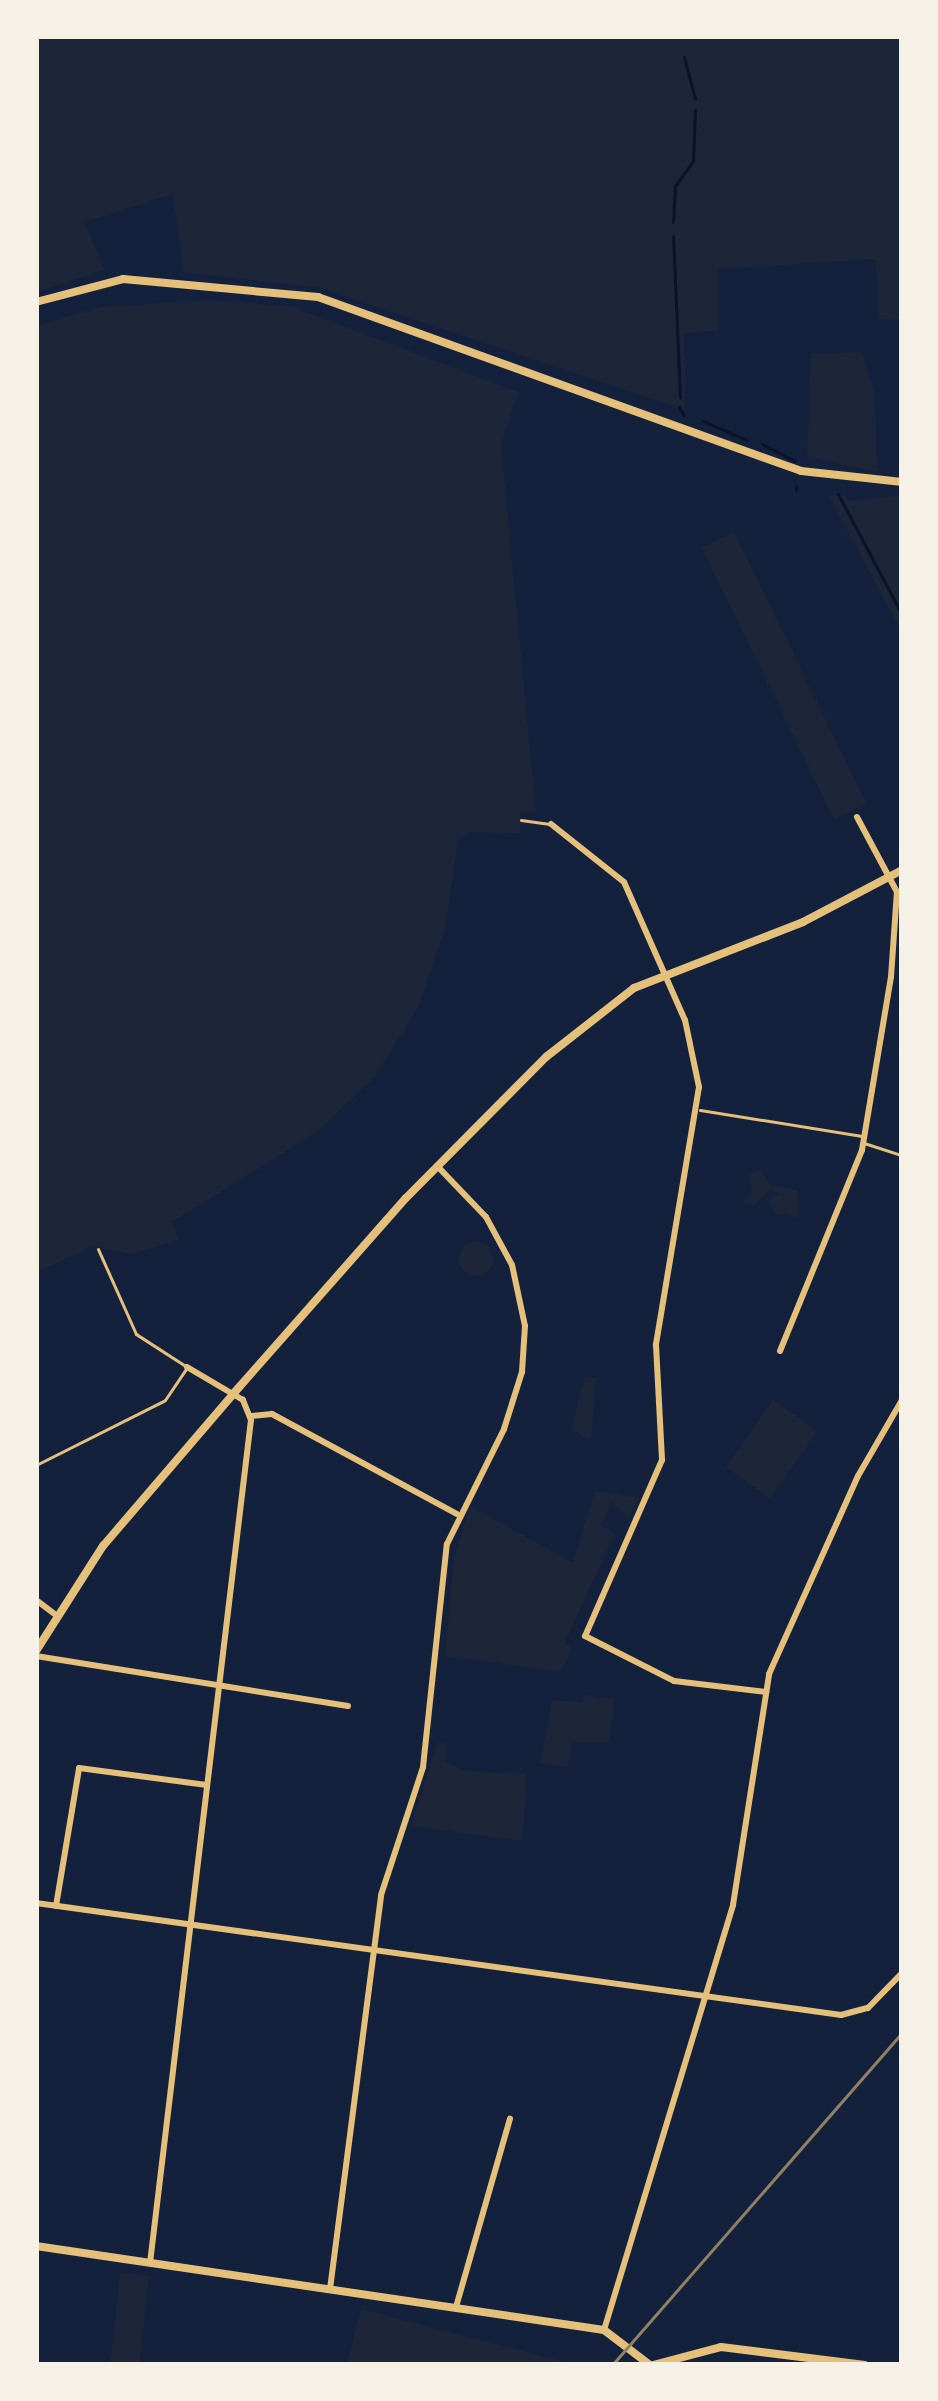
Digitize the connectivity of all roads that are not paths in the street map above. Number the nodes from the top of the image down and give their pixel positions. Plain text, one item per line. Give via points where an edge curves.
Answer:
1 (36, 302) edge
2 (902, 482) edge
3 (857, 818) dead end
4 (521, 820) dead end
5 (551, 824) joint
6 (902, 870) edge
7 (890, 877) junction
8 (668, 973) junction
9 (698, 1109) junction
10 (864, 1140) junction
11 (902, 1155) edge
12 (438, 1166) junction
13 (98, 1250) dead end
14 (780, 1351) dead end
15 (188, 1367) junction
16 (234, 1393) junction
17 (902, 1400) edge
18 (251, 1416) junction
19 (36, 1465) edge
20 (457, 1514) junction
21 (36, 1600) edge
22 (57, 1616) junction
23 (36, 1653) edge
24 (219, 1686) junction
25 (766, 1692) junction
26 (348, 1706) dead end
27 (207, 1785) junction
28 (36, 1903) edge
29 (56, 1906) junction
30 (189, 1924) junction
31 (374, 1950) junction
32 (902, 1973) edge
33 (707, 1996) junction
34 (510, 2119) dead end
35 (36, 2246) edge
36 (150, 2263) junction
37 (330, 2289) junction
38 (456, 2307) junction
39 (604, 2330) junction
40 (652, 2365) edge
41 (865, 2365) edge

1 - 2 street via 123,279 317,297 802,471
3 - 7 street
4 - 5 lane
5 - 8 street via 621,876
6 - 7 street
7 - 8 street via 803,922
7 - 10 street via 897,892 894,950
8 - 9 street via 693,1046
8 - 12 street via 585,1023
9 - 10 lane
9 - 25 street via 656,1345 662,1460 584,1632 674,1681
10 - 11 lane
10 - 14 street
12 - 16 street
12 - 20 street via 499,1238 525,1325 522,1372 504,1429
13 - 15 lane via 136,1334
15 - 16 street
15 - 19 lane via 165,1400
16 - 18 street
16 - 22 street via 103,1546
17 - 25 street via 858,1476
18 - 20 street via 272,1414
18 - 24 street
20 - 31 street via 423,1767 390,1854
21 - 22 street
22 - 23 street
23 - 24 street
24 - 26 street
24 - 27 street
25 - 33 street via 733,1905
27 - 29 street via 79,1768
27 - 30 street
28 - 29 street
29 - 30 street
30 - 31 street
30 - 36 street
31 - 33 street
31 - 37 street
32 - 33 street via 870,2007 846,2016
33 - 39 street
34 - 38 street
35 - 36 street
36 - 37 street
37 - 38 street
38 - 39 street
39 - 40 street
40 - 41 street via 721,2347

